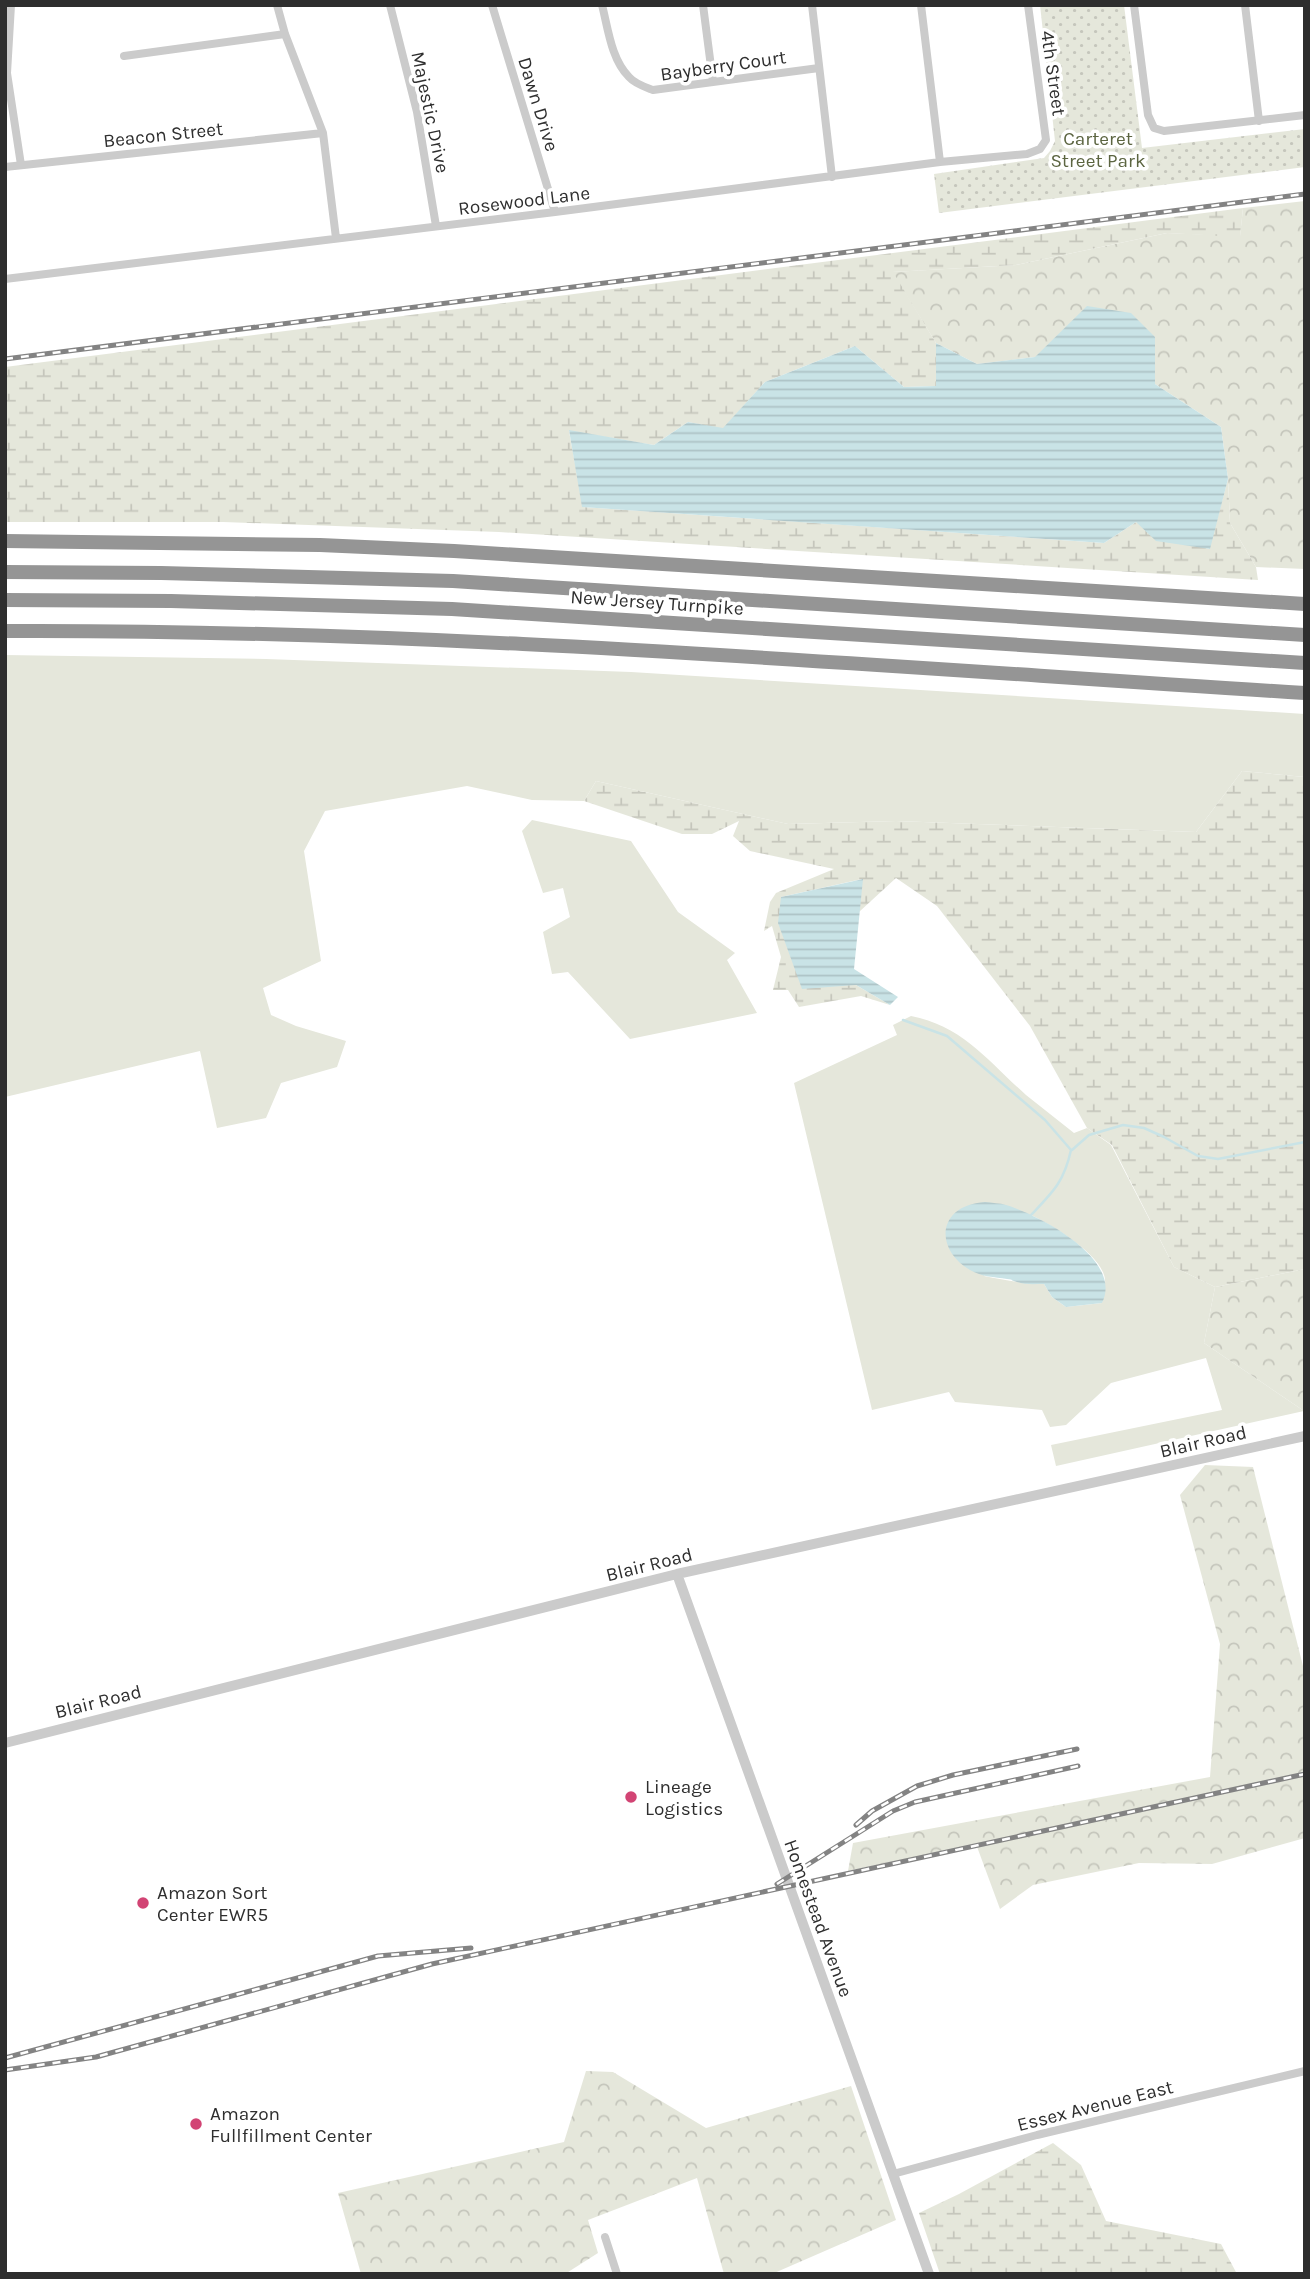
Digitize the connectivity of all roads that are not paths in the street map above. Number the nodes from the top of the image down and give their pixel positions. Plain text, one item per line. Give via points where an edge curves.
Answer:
1 (11, 5) edge
2 (277, 5) edge
3 (390, 5) edge
4 (492, 5) edge
5 (602, 5) edge
6 (703, 5) edge
7 (812, 5) edge
8 (921, 5) edge
9 (1028, 5) edge
10 (1134, 5) edge
11 (1245, 5) edge
12 (285, 34) junction
13 (124, 55) dead end
14 (819, 68) junction
15 (713, 82) junction
16 (1305, 115) edge
17 (1259, 121) junction
18 (323, 133) junction
19 (1044, 144) joint
20 (940, 162) junction
21 (21, 165) junction
22 (5, 167) edge
23 (832, 177) junction
24 (555, 212) junction
25 (436, 226) junction
26 (336, 239) junction
27 (5, 279) edge
28 (5, 541) edge
29 (5, 572) edge
30 (5, 600) edge
31 (1305, 604) edge
32 (5, 631) edge
33 (1305, 635) edge
34 (1305, 663) edge
35 (1305, 694) edge
36 (1305, 1436) edge
37 (677, 1574) junction
38 (5, 1743) edge
39 (1305, 2071) edge
40 (893, 2174) junction
41 (605, 2237) dead end
42 (617, 2274) edge
43 (929, 2274) edge

1 - 21 street via 7,73
2 - 12 street
3 - 25 street, Majestic Drive via 417,112
4 - 24 street, Dawn Drive
5 - 15 street, Bayberry Court via 612,45 629,78 653,90
6 - 15 street
7 - 14 street
8 - 20 street
9 - 19 street, 4th Street via 1046,130
10 - 17 street via 1147,112 1154,128 1164,131
11 - 17 street
12 - 13 street
12 - 18 street
14 - 15 street, Bayberry Court
14 - 23 street
16 - 17 street
18 - 21 street, Beacon Street
18 - 26 street
19 - 20 street, Rosewood Lane via 1027,153
20 - 23 street, Rosewood Lane
21 - 22 street, Beacon Street
23 - 24 street, Rosewood Lane
24 - 25 street, Rosewood Lane
25 - 26 street, Rosewood Lane
26 - 27 street, Rosewood Lane
28 - 31 highway, New Jersey Turnpike via 454,551
29 - 33 highway, New Jersey Turnpike via 453,581
30 - 34 highway, New Jersey Turnpike via 453,609
32 - 35 highway via 438,639
36 - 37 street, Blair Road
37 - 38 street, Blair Road
37 - 40 street, Homestead Avenue
39 - 40 street, Essex Avenue East
40 - 43 street, Homestead Avenue
41 - 42 street

